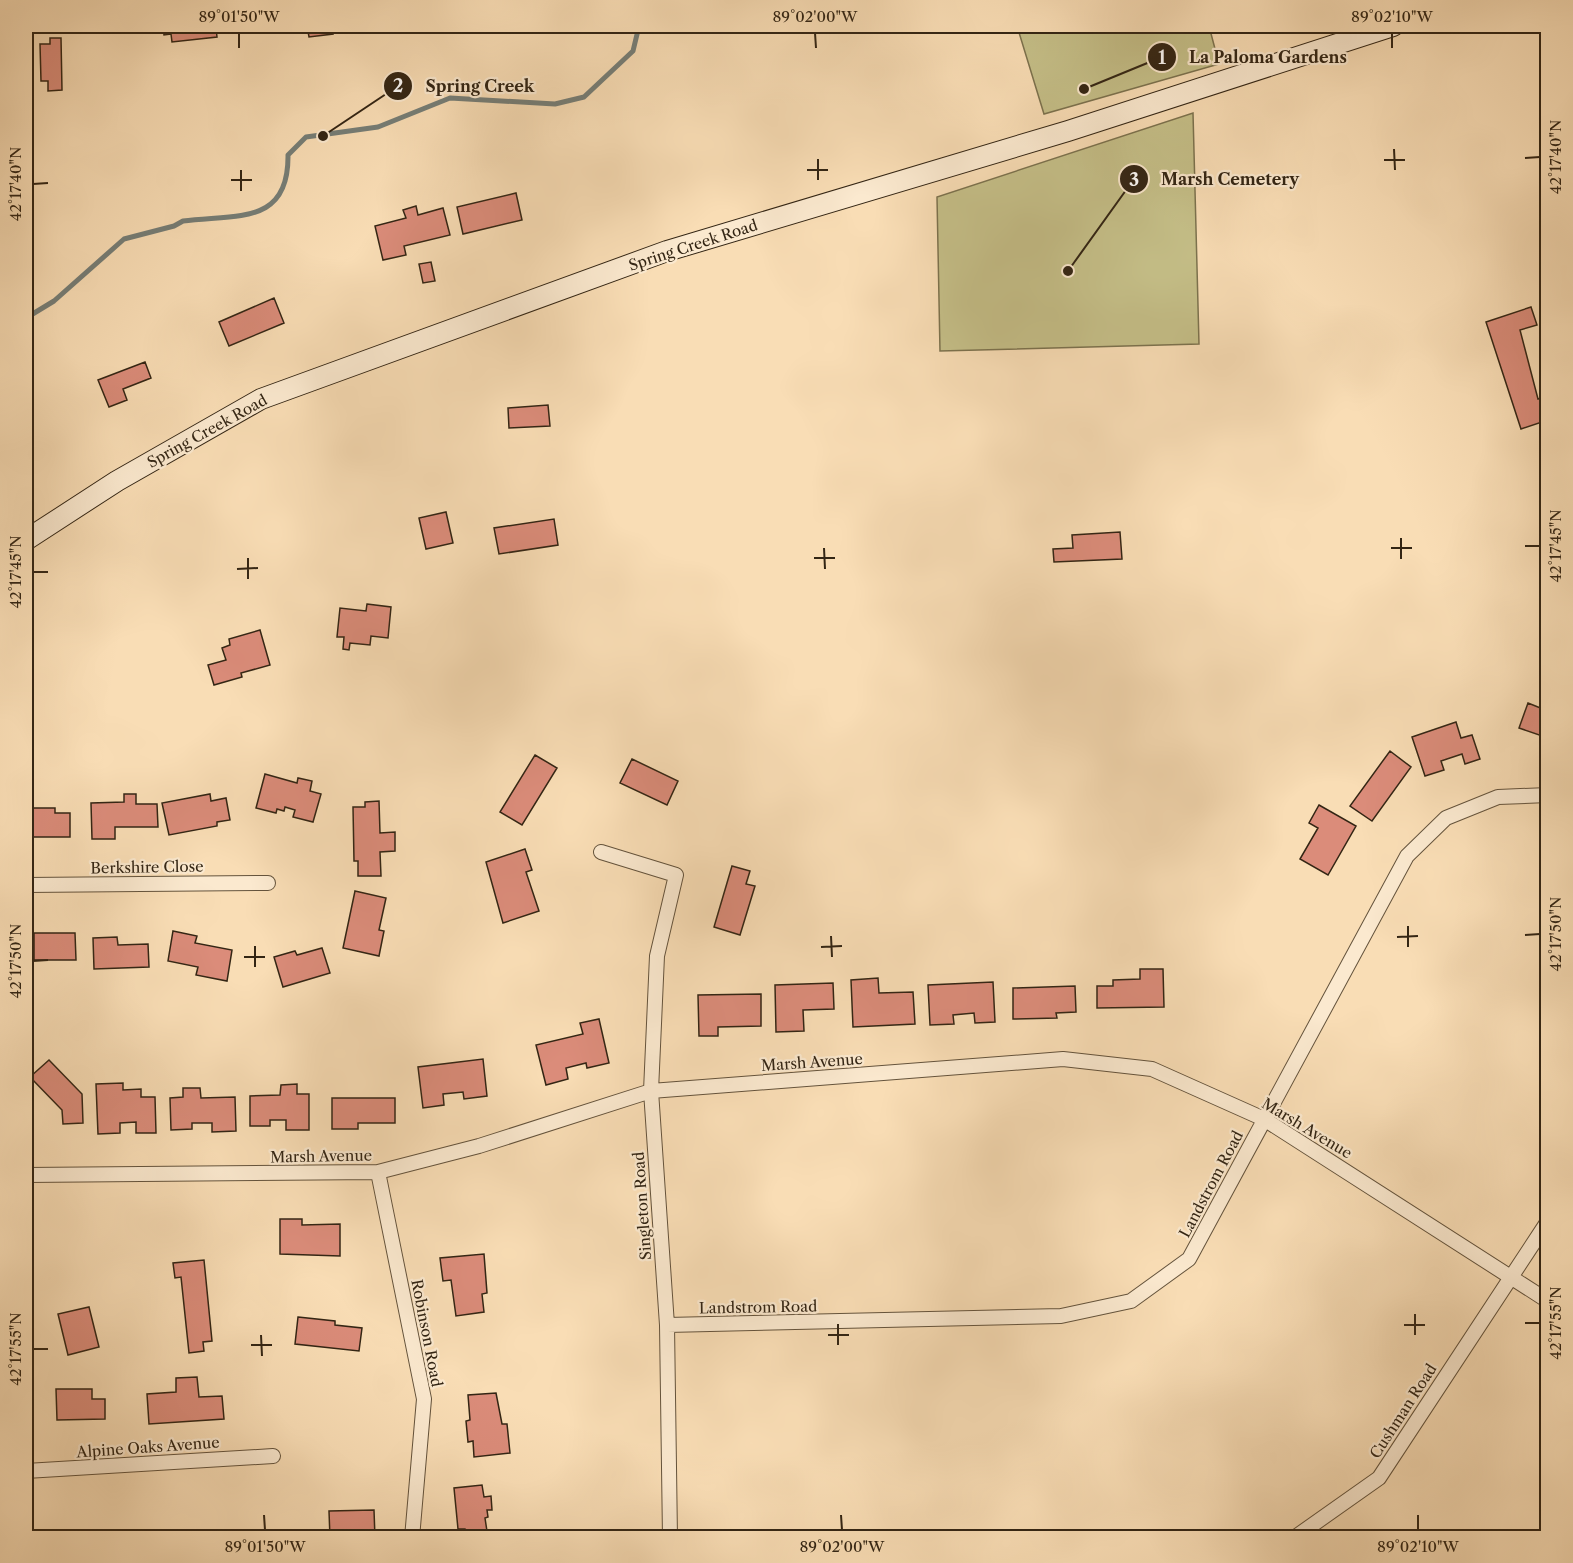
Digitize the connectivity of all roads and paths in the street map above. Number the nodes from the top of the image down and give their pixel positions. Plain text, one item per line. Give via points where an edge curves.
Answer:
1 (1393, 26) edge
2 (26, 540) edge
3 (1548, 795) edge
4 (601, 852) dead end
5 (268, 883) dead end
6 (26, 885) edge
7 (651, 1091) junction
8 (1264, 1119) junction
9 (378, 1172) junction
10 (26, 1176) edge
11 (1548, 1221) edge
12 (1511, 1276) junction
13 (1548, 1301) edge
14 (667, 1325) junction
15 (273, 1456) dead end
16 (26, 1472) edge
17 (412, 1538) edge
18 (670, 1538) edge
19 (1294, 1538) edge

1 - 2 main road, Spring Creek Road via 1068,131 667,251 261,399 117,481
3 - 8 street, Landstrom Road via 1498,797 1446,818 1407,856
4 - 7 street, Singleton Road via 676,875 657,956
5 - 6 street, Berkshire Close
7 - 8 street, Marsh Avenue via 1063,1059 1152,1069
7 - 9 street, Marsh Avenue via 479,1146
7 - 14 street, Singleton Road
8 - 12 street, Marsh Avenue
8 - 14 street, Landstrom Road via 1189,1259 1131,1301 1060,1316
9 - 10 street, Marsh Avenue
9 - 17 street, Robinson Road via 424,1399
11 - 12 street, Cushman Road
12 - 13 street, Marsh Avenue
12 - 19 street, Cushman Road via 1379,1478
14 - 18 street, Singleton Road
15 - 16 street, Alpine Oaks Avenue

